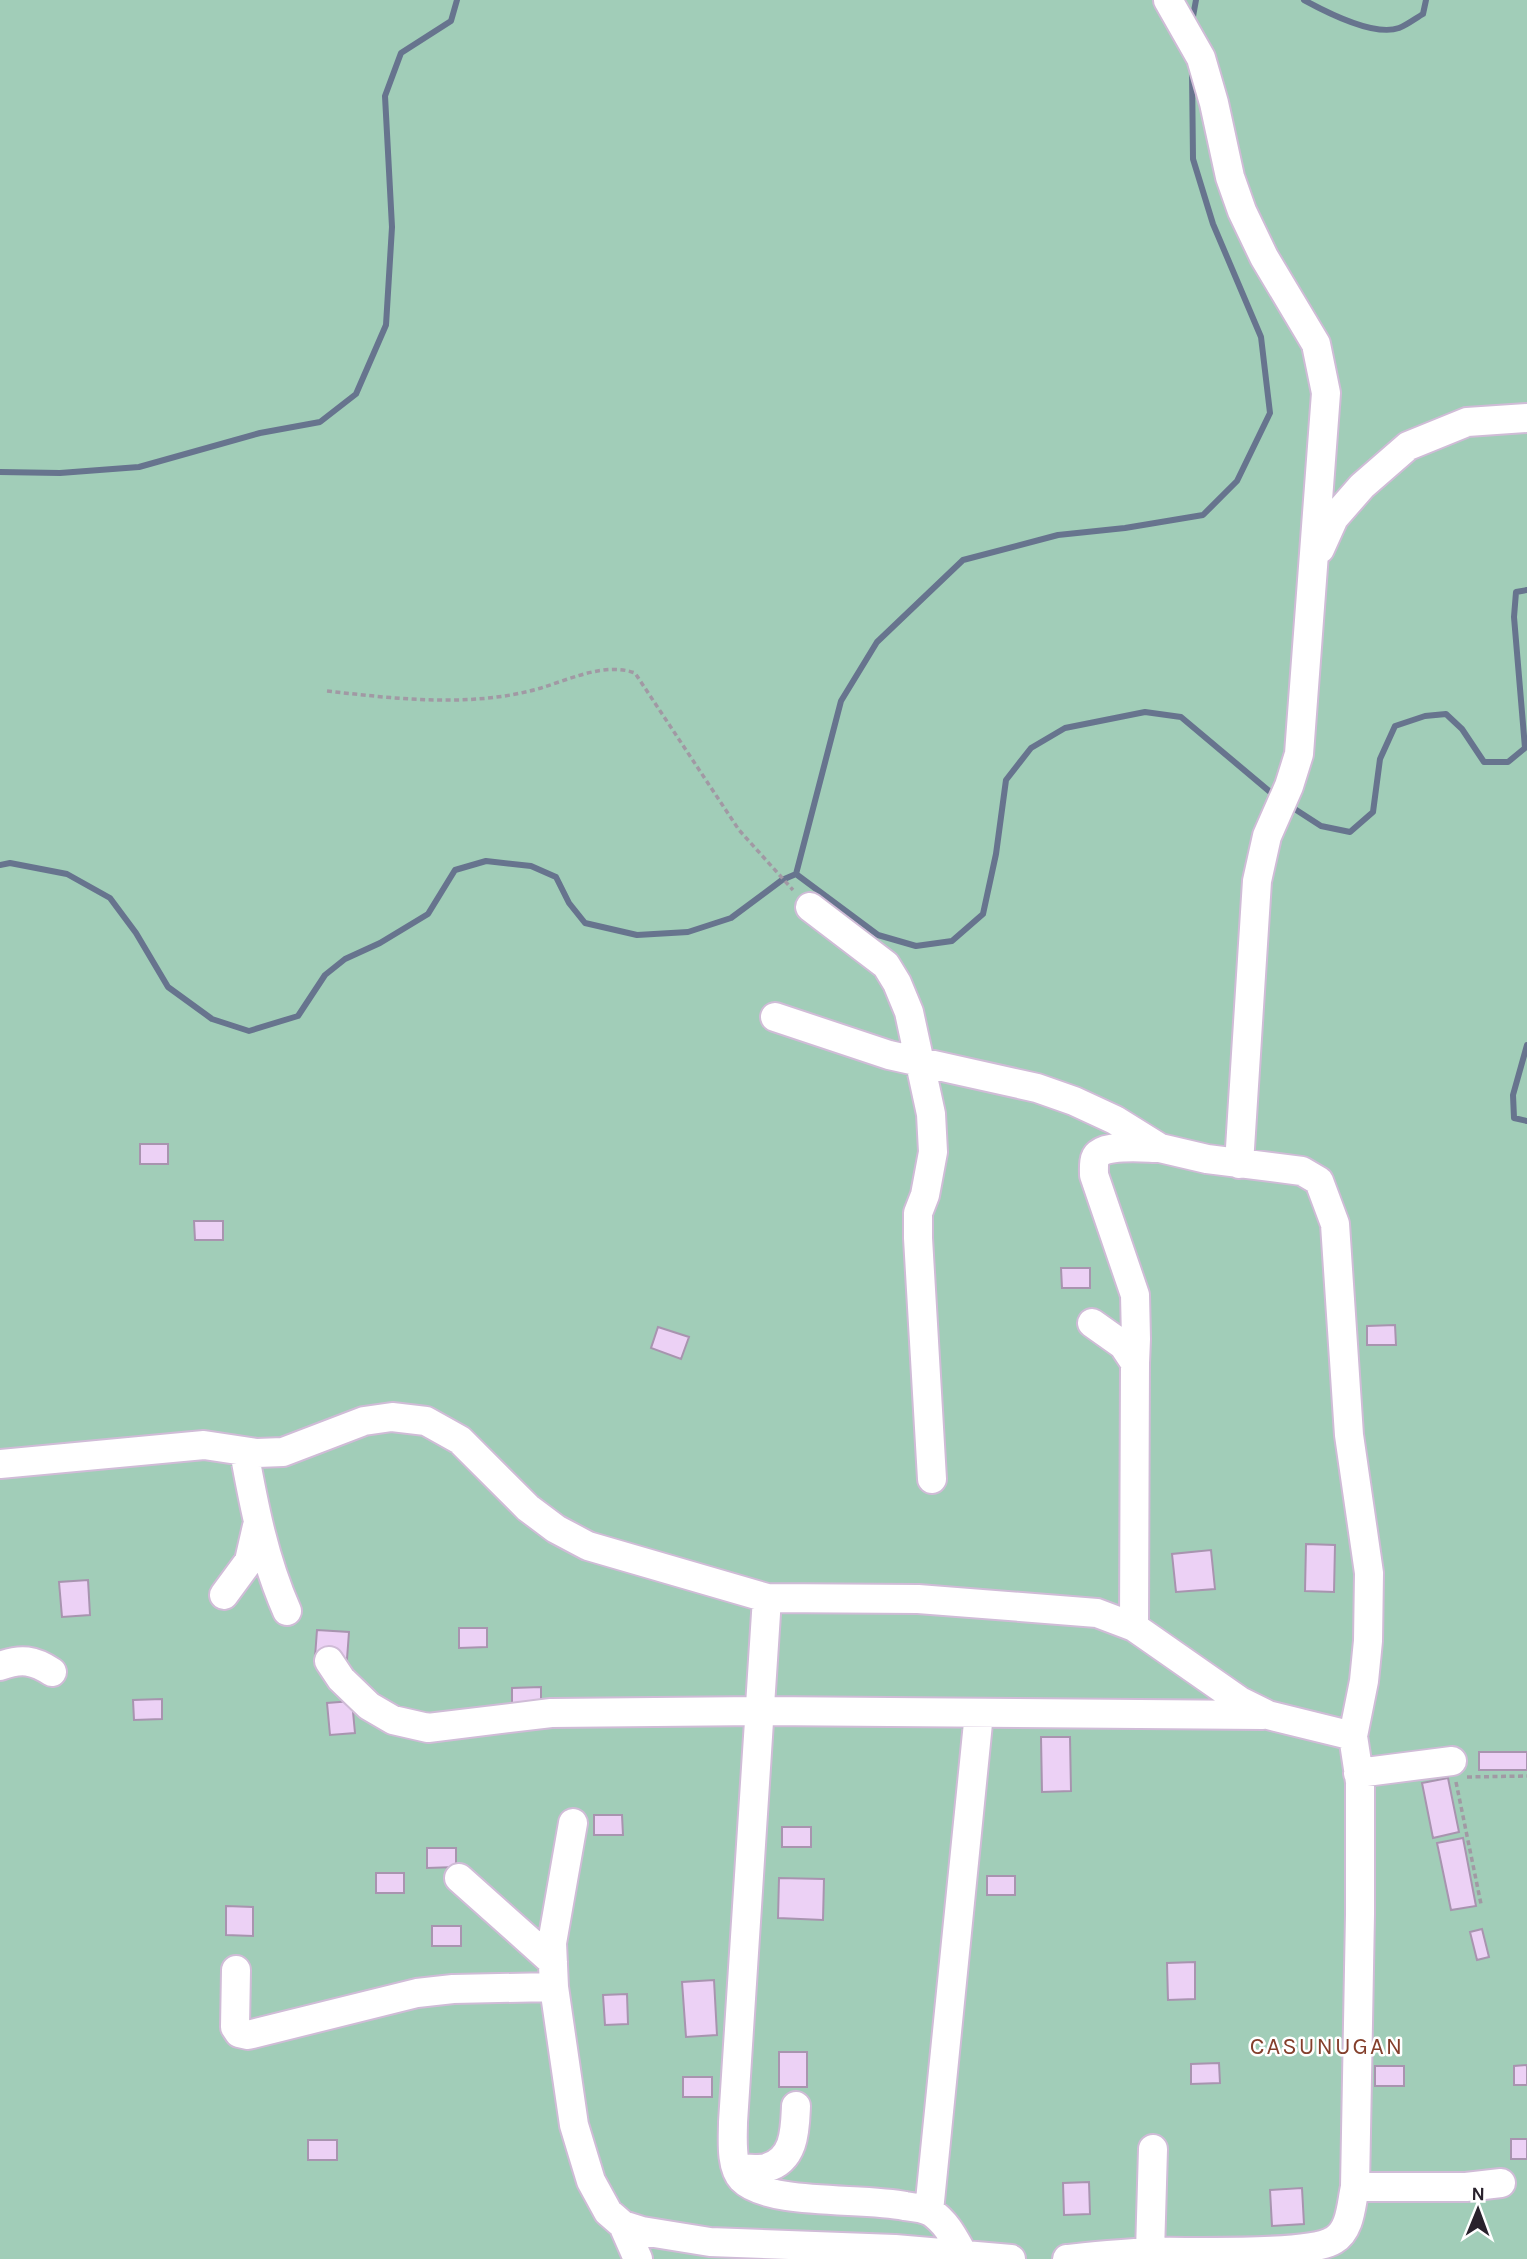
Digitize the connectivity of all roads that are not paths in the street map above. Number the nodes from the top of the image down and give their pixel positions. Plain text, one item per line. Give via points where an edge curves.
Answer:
1 (1168, 0) edge
2 (1527, 418) edge
3 (1314, 557) junction
4 (810, 907) road end
5 (775, 1017) dead end
6 (920, 1062) junction
7 (1160, 1148) junction
8 (1239, 1164) junction
9 (1092, 1323) dead end
10 (1135, 1363) junction
11 (244, 1451) junction
12 (0, 1464) edge
13 (932, 1479) dead end
14 (258, 1520) junction
15 (225, 1595) dead end
16 (767, 1598) junction
17 (288, 1611) dead end
18 (1134, 1627) junction
19 (329, 1661) dead end
20 (0, 1666) edge
21 (52, 1672) dead end
22 (760, 1711) junction
23 (979, 1713) junction
24 (1268, 1715) junction
25 (1353, 1735) junction
26 (1452, 1761) dead end
27 (1358, 1773) junction
28 (573, 1822) dead end
29 (459, 1878) dead end
30 (236, 1970) dead end
31 (554, 1975) junction
32 (796, 2106) dead end
33 (1153, 2149) dead end
34 (738, 2169) junction
35 (1501, 2183) dead end
36 (1355, 2187) junction
37 (929, 2211) junction
38 (623, 2225) junction
39 (1150, 2252) junction
40 (963, 2255) junction
41 (638, 2259) edge
42 (1011, 2259) edge
43 (1067, 2259) edge

1 - 3 street via 1201,58 1242,211 1316,344 1325,393
2 - 3 street via 1467,422 1408,446 1334,518
3 - 8 street via 1299,754 1266,836 1257,881
4 - 6 street via 886,965 909,1012
5 - 6 street
6 - 7 street via 1037,1088 1074,1101
6 - 13 street via 932,1114 933,1152 918,1213 918,1238
7 - 8 street
7 - 10 street via 1110,1149 1094,1160 1094,1175 1135,1295
8 - 25 street via 1302,1171 1319,1181 1335,1224 1349,1435 1370,1573 1364,1681
9 - 10 street via 1123,1345
10 - 18 street
11 - 12 street via 177,1446
11 - 14 street
11 - 16 street via 283,1452 364,1421 392,1417 426,1422 460,1440 528,1508 588,1546
14 - 15 street via 249,1561
14 - 17 street via 272,1577
16 - 18 street via 918,1599 1046,1608 1097,1613
16 - 22 street
18 - 24 street via 1240,1701
19 - 22 street via 369,1706 393,1720 420,1727 551,1713
20 - 21 street via 27,1660
22 - 23 street
22 - 34 street via 733,2122
23 - 24 street
23 - 37 street
24 - 25 street
25 - 27 street
26 - 27 street
27 - 36 street
28 - 31 street via 552,1943
29 - 31 street
30 - 31 street via 235,2027 248,2035 417,1993
31 - 38 street via 574,2125 592,2181 608,2212
32 - 34 street via 793,2143 786,2154 766,2168
33 - 39 street
34 - 37 street via 741,2178 762,2192
35 - 36 street
36 - 39 street via 1348,2221 1332,2242 1290,2250
37 - 40 street via 949,2228
38 - 40 street via 710,2242
38 - 41 street
39 - 43 street
40 - 42 street

